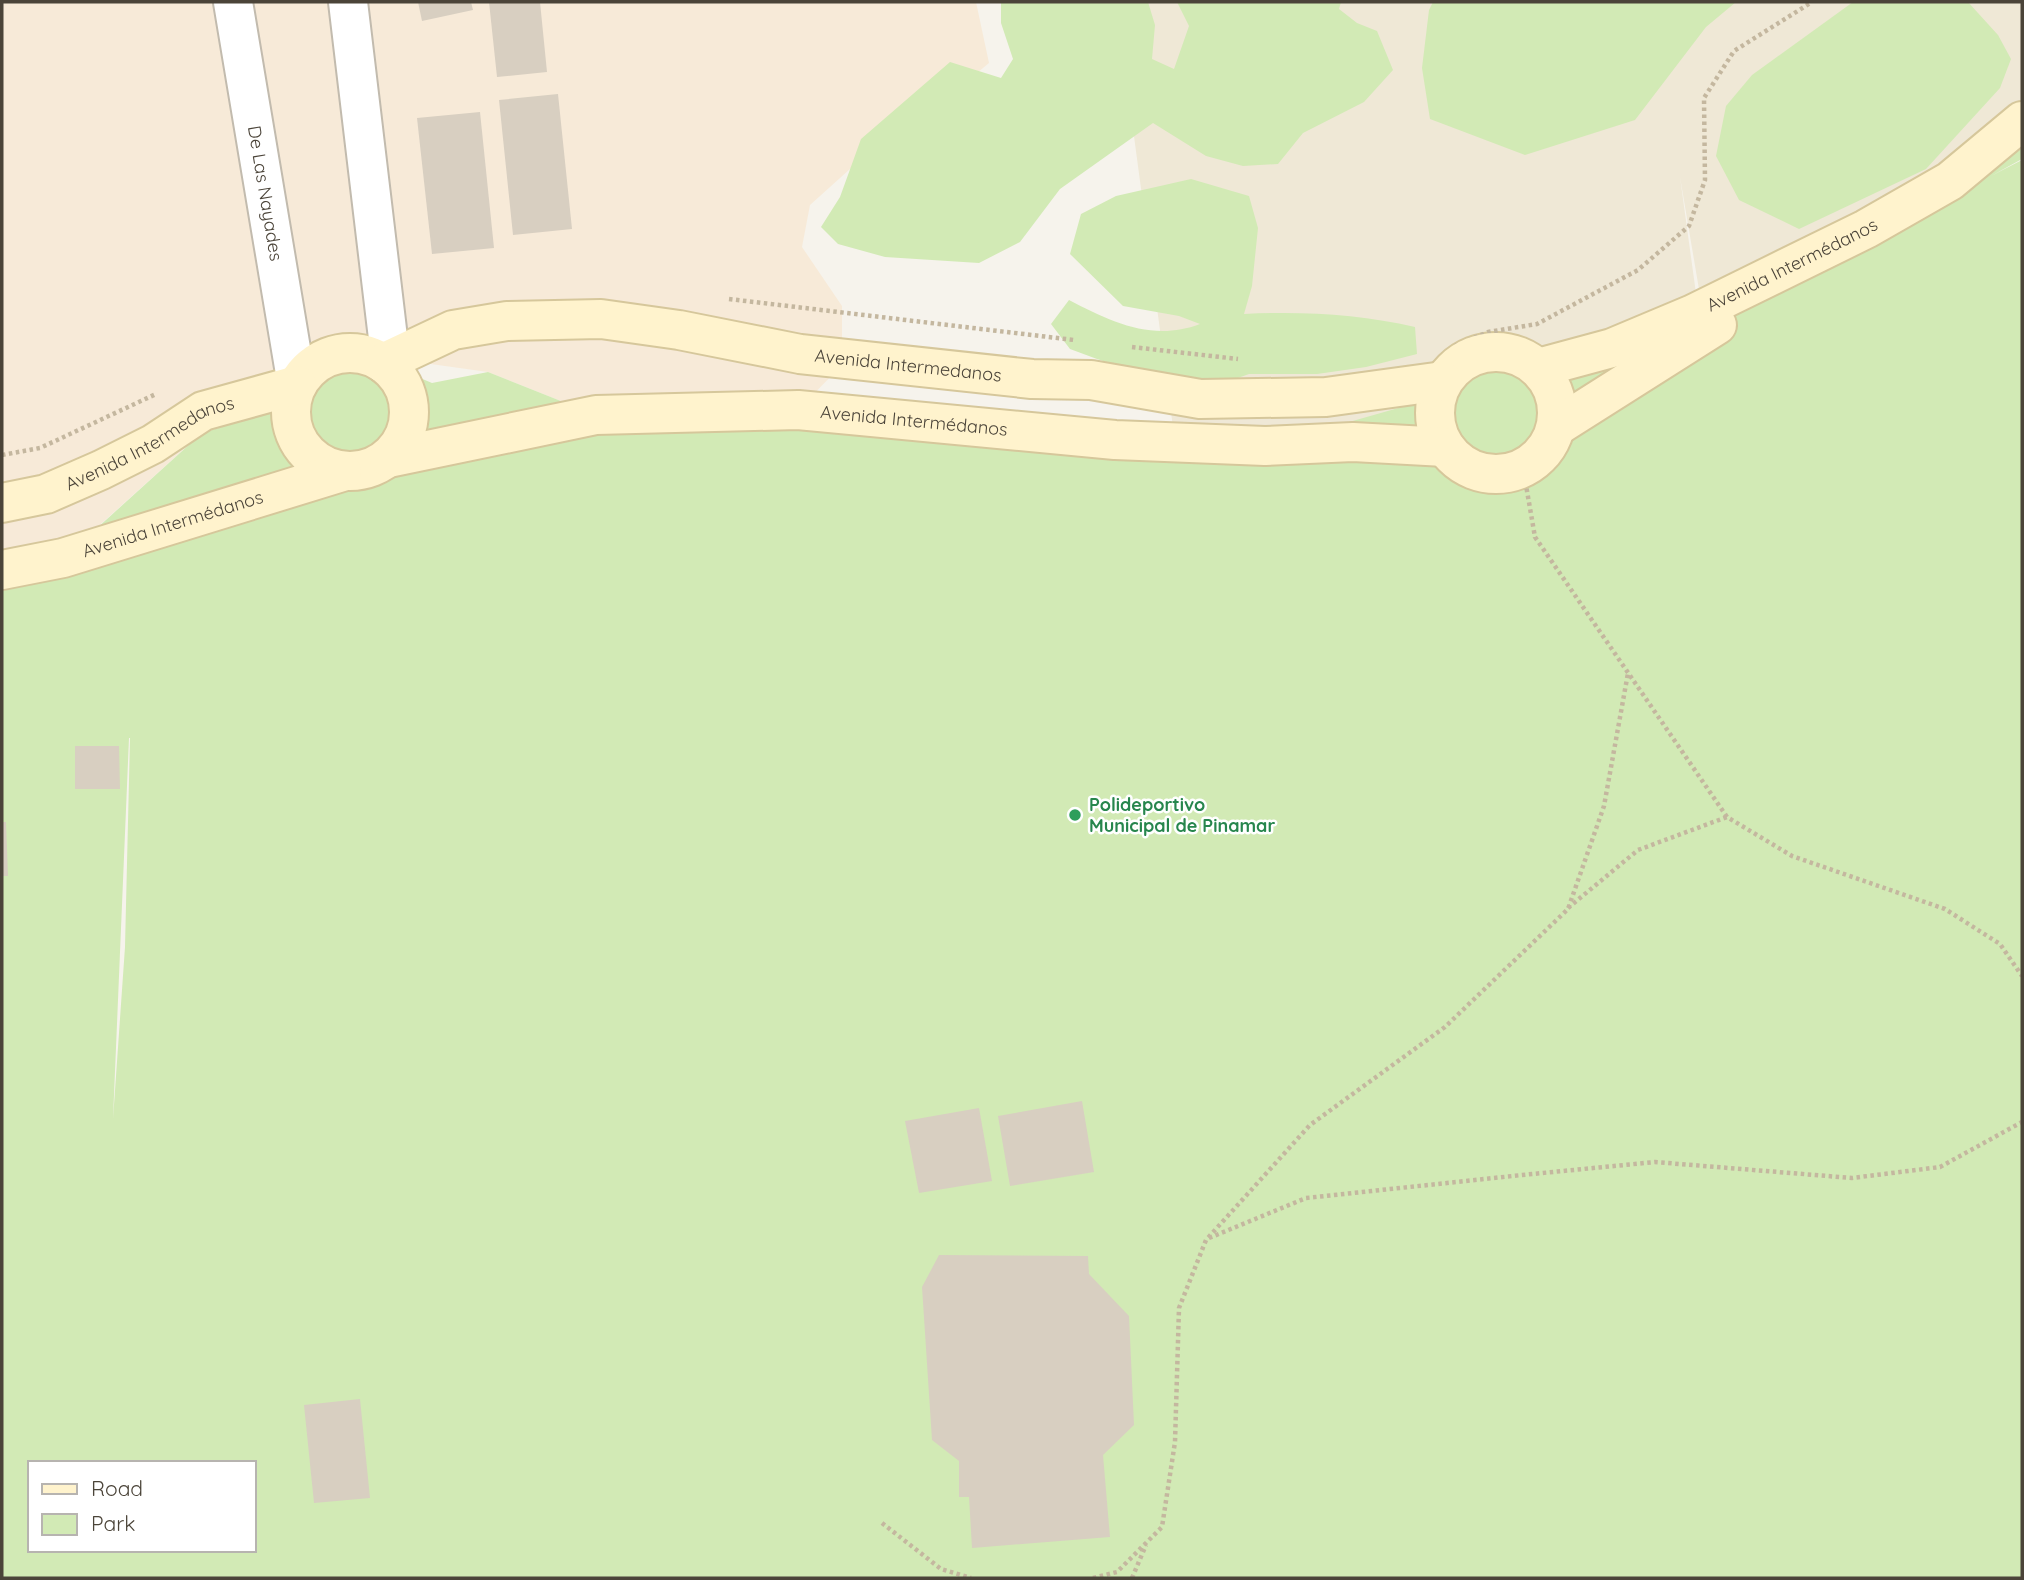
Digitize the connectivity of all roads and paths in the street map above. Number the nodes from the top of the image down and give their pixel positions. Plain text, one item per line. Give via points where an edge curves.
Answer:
1 (233, 2) edge
2 (348, 2) edge
3 (1812, 2) edge
4 (2022, 121) edge
5 (2022, 159) edge
6 (717, 299) dead end
7 (1085, 341) dead end
8 (1125, 346) dead end
9 (1245, 360) dead end
10 (383, 363) junction
11 (1445, 365) junction
12 (1538, 368) junction
13 (297, 384) junction
14 (1556, 427) junction
15 (1445, 447) junction
16 (389, 458) junction
17 (1523, 468) junction
18 (342, 472) junction
19 (2, 503) edge
20 (2, 570) edge
21 (1628, 673) junction
22 (1727, 817) junction
23 (1567, 909) junction
24 (2022, 976) edge
25 (2022, 1122) edge
26 (1206, 1240) junction
27 (881, 1523) dead end
28 (1148, 1541) junction
29 (971, 1578) edge
30 (1093, 1578) edge
31 (1132, 1578) edge

1 - 13 street, De Las Nayades
2 - 10 street via 388,338
3 - 11 path via 1734,51 1704,98 1705,180 1689,226 1638,270 1537,324 1489,332
4 - 12 main road, Avenida Intermédanos via 1950,181 1866,229 1693,314 1612,348
5 - 14 main road, Avenida Intermédanos via 1876,246 1703,332
6 - 7 path via 784,303
8 - 9 path
10 - 11 main road, Avenida Intermedanos via 453,330 507,321 601,319 800,355 1032,379 1091,380 1200,399 1326,397
10 - 13 main road via 363,354 330,356 311,367
10 - 16 main road via 399,379 410,407 401,444
11 - 12 main road via 1456,366 1476,355 1497,352 1519,356
11 - 15 main road via 1435,405 1436,427
12 - 14 main road via 1555,395
13 - 18 main road via 290,418 300,444 311,457
13 - 19 main road, Avenida Intermedanos via 203,411 153,444 101,470 46,494
14 - 17 main road via 1545,452
15 - 16 main road, Avenida Intermédanos via 1115,440 799,410 596,415
15 - 17 main road via 1460,463 1480,472 1502,475
16 - 18 main road via 375,467
17 - 21 path via 1535,537
18 - 20 main road, Avenida Intermédanos via 64,558
21 - 22 path
21 - 23 path via 1604,806
22 - 23 path via 1639,850
22 - 24 path via 1792,856 1945,909 2000,944
23 - 26 path via 1445,1027 1310,1125
25 - 26 path via 1940,1167 1852,1178 1655,1162 1522,1174 1306,1198
26 - 28 path via 1180,1308 1175,1442 1162,1527
27 - 29 path via 941,1569
28 - 30 path via 1117,1572
28 - 31 path

